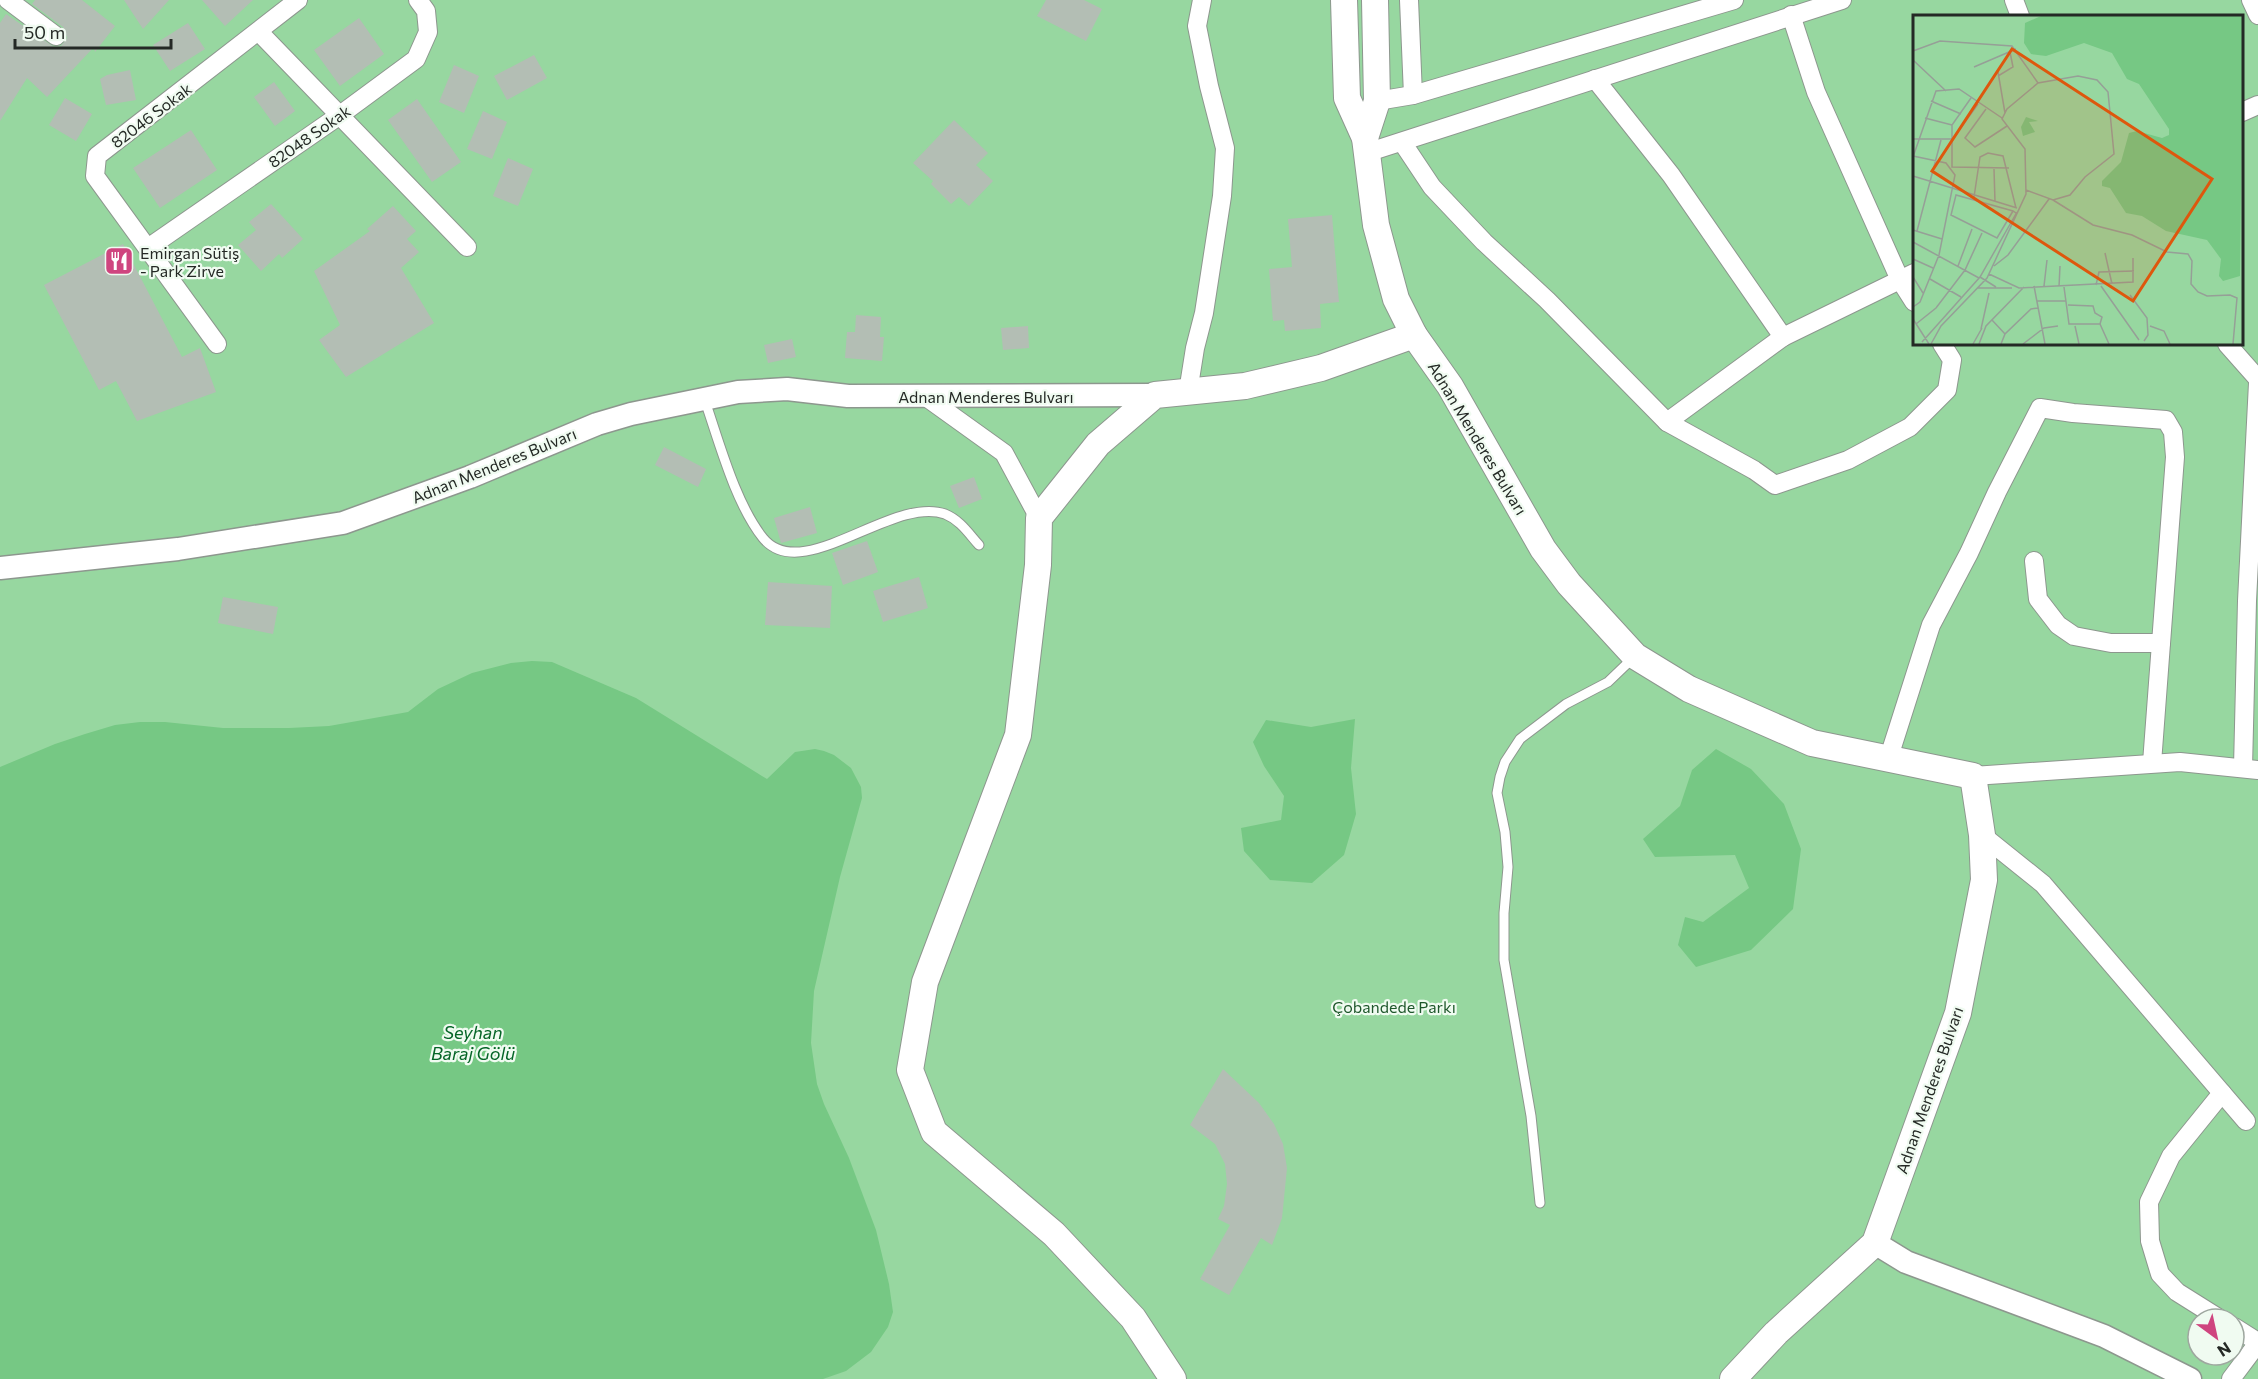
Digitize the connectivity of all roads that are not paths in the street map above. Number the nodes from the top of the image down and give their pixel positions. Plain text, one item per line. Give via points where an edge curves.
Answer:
1 (8, 0) edge
2 (298, 0) edge
3 (418, 0) edge
4 (1202, 0) edge
5 (1344, 0) edge
6 (1375, 0) edge
7 (1408, 0) edge
8 (1734, 0) edge
9 (1842, 0) edge
10 (2014, 0) edge
11 (2252, 0) edge
12 (1791, 15) junction
13 (2020, 15) edge
14 (2258, 15) edge
15 (259, 32) junction
16 (56, 36) dead end
17 (1595, 79) junction
18 (1413, 95) junction
19 (1377, 101) junction
20 (2258, 105) edge
21 (2243, 111) edge
22 (340, 115) junction
23 (1402, 142) junction
24 (1366, 146) junction
25 (467, 247) dead end
26 (148, 248) junction
27 (1907, 277) edge
28 (1913, 298) edge
29 (1414, 335) junction
30 (1784, 338) junction
31 (217, 344) dead end
32 (1943, 345) edge
33 (2228, 345) edge
34 (2255, 371) edge
35 (1188, 392) junction
36 (1155, 395) junction
37 (926, 397) junction
38 (704, 398) junction
39 (1667, 422) junction
40 (1039, 518) junction
41 (979, 545) dead end
42 (2034, 561) dead end
43 (0, 568) edge
44 (2161, 644) junction
45 (1635, 656) junction
46 (1888, 760) junction
47 (2152, 763) junction
48 (2250, 769) edge
49 (1973, 776) junction
50 (1982, 835) junction
51 (2222, 1093) junction
52 (2246, 1121) dead end
53 (1540, 1203) dead end
54 (1875, 1243) junction
55 (2201, 1307) edge
56 (2258, 1342) edge
57 (1173, 1379) edge
58 (1733, 1379) edge
59 (2190, 1379) edge
60 (2231, 1379) edge

1 - 16 street
2 - 15 street, 82046 Sokak
3 - 22 street, 82048 Sokak via 426,11 428,32 416,59
4 - 35 street via 1197,26 1225,148 1215,243
5 - 24 main road via 1347,98
6 - 19 main road
7 - 18 street
8 - 18 street
9 - 12 street
10 - 13 street
11 - 14 street
12 - 17 street
12 - 27 street via 1816,92
15 - 22 street
15 - 26 street, 82046 Sokak via 97,156 95,176
17 - 23 street
17 - 30 street via 1671,175
18 - 19 street
19 - 24 main road
20 - 21 street
22 - 25 street
22 - 26 street, 82048 Sokak
23 - 24 street
23 - 39 street via 1447,203
24 - 29 main road via 1376,225 1396,299
26 - 31 street, 82046 Sokak
27 - 28 street
27 - 30 street
29 - 35 main road, Adnan Menderes Bulvarı via 1321,368 1245,387
29 - 45 main road, Adnan Menderes Bulvarı via 1450,386 1543,549 1569,584
30 - 39 street
32 - 39 street via 1952,360 1947,390 1910,427 1848,460 1775,485
33 - 34 street
34 - 48 street via 2247,601
35 - 36 main road, Adnan Menderes Bulvarı
36 - 37 street, Adnan Menderes Bulvarı
36 - 40 main road via 1098,444
37 - 38 street, Adnan Menderes Bulvarı via 848,396 787,389
37 - 40 street via 1004,453
38 - 41 lane via 743,503 764,539 774,546 801,552 830,545 892,518 928,512 944,514 959,522
38 - 43 street, Adnan Menderes Bulvarı via 597,424 470,477 344,523 178,549
40 - 57 main road via 1038,565 1018,735 925,982 910,1070 934,1132 1054,1234 1133,1318
42 - 44 street via 2038,599 2058,625 2074,636 2111,643
44 - 46 street via 2175,457 2173,432 2166,420 2040,408 1931,625
44 - 47 street
45 - 46 main road, Adnan Menderes Bulvarı via 1689,689 1812,743
45 - 53 lane via 1608,682 1566,704 1520,739 1508,756 1497,793 1508,867 1504,960 1532,1127
46 - 49 main road, Adnan Menderes Bulvarı
47 - 48 street
47 - 49 street
49 - 50 main road, Adnan Menderes Bulvarı
50 - 51 street via 2043,884
50 - 54 main road, Adnan Menderes Bulvarı via 1984,880 1958,1013
51 - 52 street
51 - 55 street via 2170,1156 2149,1202 2150,1240 2160,1274 2177,1292
54 - 58 main road via 1776,1333
54 - 59 street via 1906,1262 2104,1336
56 - 60 street

